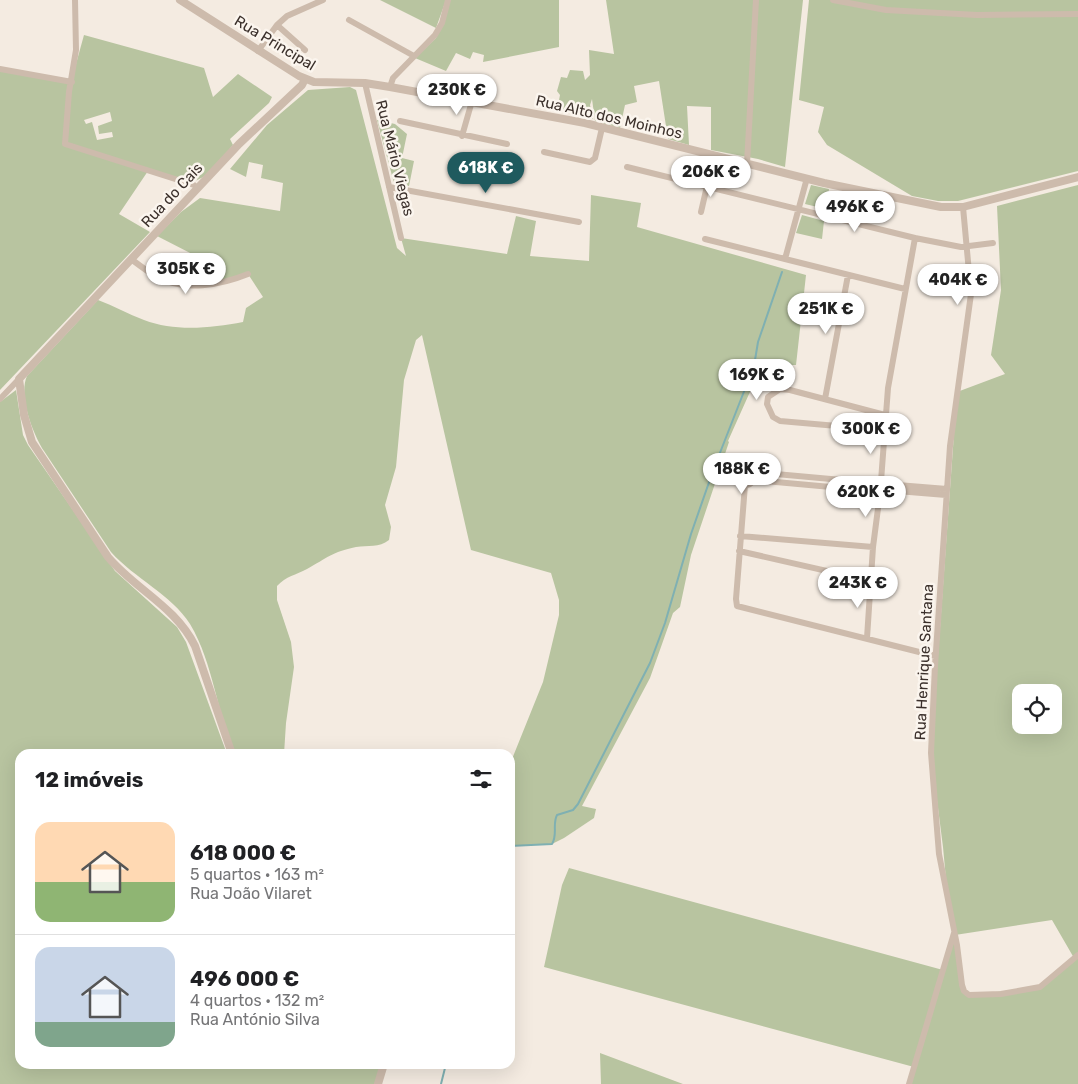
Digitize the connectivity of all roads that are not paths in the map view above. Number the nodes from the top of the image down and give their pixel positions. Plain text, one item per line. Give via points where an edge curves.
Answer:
1 (75, 0) edge
2 (180, 0) edge
3 (323, 0) edge
4 (448, 0) edge
5 (756, 0) edge
6 (833, 0) edge
7 (1078, 14) edge
8 (349, 20) dead end
9 (277, 25) junction
10 (305, 50) dead end
11 (258, 51) junction
12 (414, 56) junction
13 (0, 68) edge
14 (304, 79) junction
15 (72, 82) junction
16 (365, 83) junction
17 (390, 87) junction
18 (472, 101) junction
19 (400, 121) dead end
20 (602, 128) junction
21 (462, 136) junction
22 (507, 144) dead end
23 (544, 152) dead end
24 (714, 156) junction
25 (747, 164) junction
26 (627, 167) dead end
27 (1078, 177) edge
28 (806, 178) junction
29 (707, 186) junction
30 (389, 187) junction
31 (197, 188) junction
32 (963, 207) junction
33 (800, 209) junction
34 (701, 212) dead end
35 (579, 222) dead end
36 (401, 238) dead end
37 (915, 238) junction
38 (705, 239) dead end
39 (993, 243) dead end
40 (967, 246) junction
41 (131, 258) junction
42 (785, 259) junction
43 (248, 274) dead end
44 (848, 275) junction
45 (905, 289) junction
46 (19, 379) junction
47 (0, 399) edge
48 (825, 399) junction
49 (884, 415) junction
50 (883, 430) junction
51 (752, 472) junction
52 (754, 480) junction
53 (745, 484) junction
54 (880, 487) junction
55 (946, 492) junction
56 (740, 536) junction
57 (873, 547) junction
58 (739, 551) junction
59 (871, 581) junction
60 (867, 638) junction
61 (935, 656) junction
62 (230, 749) edge
63 (954, 932) junction
64 (1078, 955) edge
65 (382, 1069) edge
66 (378, 1084) edge
67 (909, 1084) edge

1 - 15 street via 76,50
2 - 11 street, Rua Principal
3 - 9 street via 287,16
4 - 12 street via 435,35
5 - 25 street
6 - 7 street via 886,10 977,15
8 - 12 street
9 - 10 street
9 - 11 street
11 - 14 street, Rua Principal
12 - 17 street via 392,78
13 - 15 street
14 - 16 street, Rua Principal via 323,83
14 - 31 street, Rua do Cais via 302,85
15 - 31 street via 65,144
16 - 17 street, Rua Alto dos Moinhos
16 - 30 street, Rua Mário Viegas
17 - 18 street, Rua Alto dos Moinhos
18 - 20 street, Rua Alto dos Moinhos
18 - 21 street
19 - 21 street
20 - 23 street via 595,158 590,162
20 - 24 street, Rua Alto dos Moinhos
21 - 22 street
24 - 25 street, Rua Alto dos Moinhos
24 - 29 street
25 - 28 street, Rua Alto dos Moinhos
26 - 29 street
27 - 32 street, Rua Alto dos Moinhos
28 - 32 street, Rua Alto dos Moinhos via 930,206
28 - 33 street
29 - 33 street
29 - 34 street
30 - 35 street
30 - 36 street, Rua Mário Viegas
31 - 41 street, Rua do Cais
32 - 40 street, Rua Henrique Santana
33 - 37 street
33 - 42 street
37 - 40 street
37 - 45 street
38 - 42 street
39 - 40 street
40 - 55 street, Rua Henrique Santana via 971,294
41 - 43 street via 156,277 185,284 223,283
41 - 46 street, Rua do Cais
42 - 44 street
44 - 45 street
44 - 48 street
45 - 49 street
46 - 47 street, Rua do Cais
46 - 62 street via 28,434 49,468 114,564 177,618 189,634
48 - 49 street
48 - 50 street via 780,389 768,397 767,404 773,417 780,421
49 - 50 street
50 - 54 street
51 - 52 street
51 - 53 street via 746,469 739,473 739,480
51 - 54 street
52 - 53 street
52 - 54 street
53 - 56 street
54 - 55 street
54 - 57 street
55 - 61 street, Rua Henrique Santana
56 - 57 street
56 - 58 street
57 - 59 street
58 - 59 street
58 - 60 street via 737,606
59 - 60 street
60 - 61 street
61 - 63 street, Rua Henrique Santana via 931,753 936,829
63 - 64 street, Rua Henrique Santana via 962,985 969,995 1002,994 1040,987
63 - 67 street
65 - 66 street

